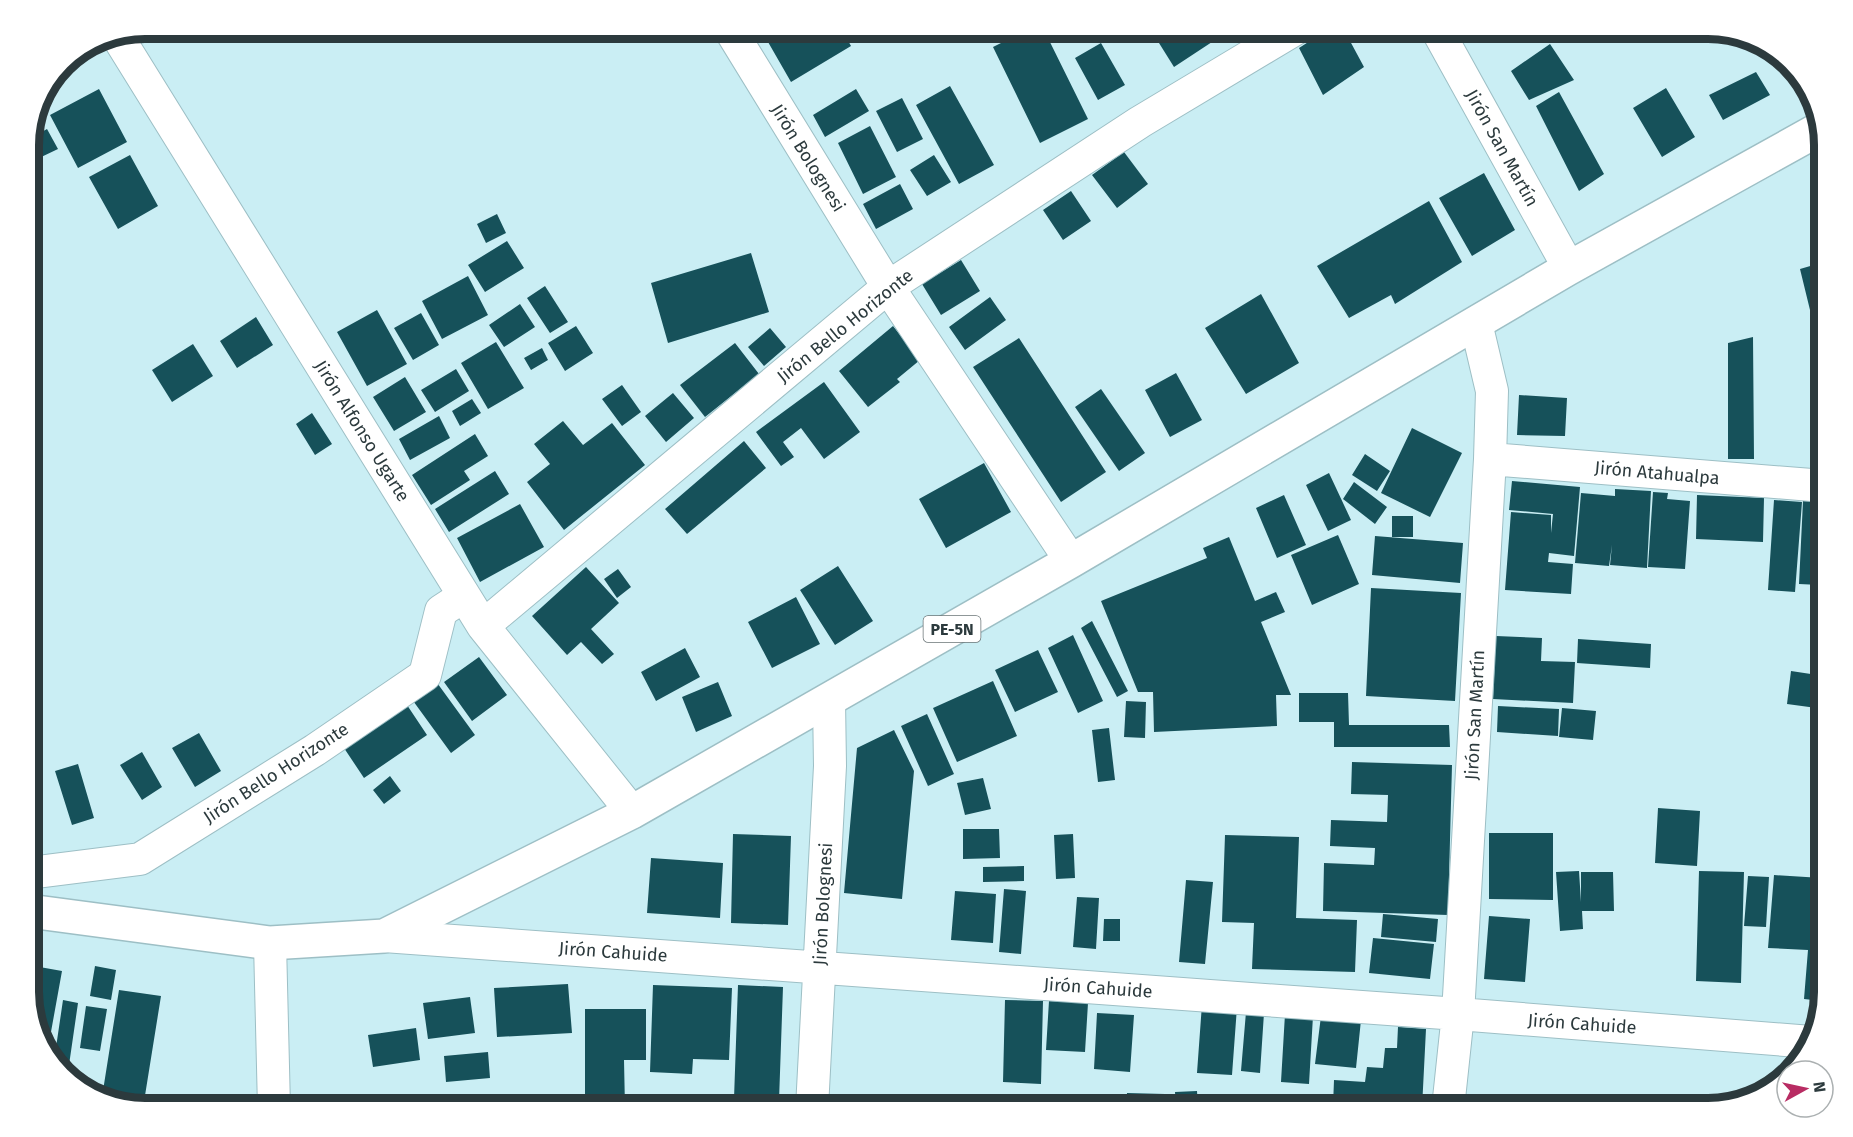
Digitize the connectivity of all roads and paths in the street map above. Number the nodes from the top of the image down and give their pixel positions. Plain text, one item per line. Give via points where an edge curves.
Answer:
1 (736, 39) edge
2 (1279, 39) edge
3 (1442, 39) edge
4 (127, 41) edge
5 (1813, 132) edge
6 (1569, 268) junction
7 (888, 286) junction
8 (1476, 323) junction
9 (1490, 459) junction
10 (1814, 485) edge
11 (1071, 561) junction
12 (464, 596) junction
13 (483, 626) junction
14 (829, 700) junction
15 (632, 812) junction
16 (39, 872) edge
17 (39, 911) edge
18 (384, 936) junction
19 (270, 943) junction
20 (819, 967) junction
21 (1458, 1014) junction
22 (1802, 1041) edge
23 (274, 1098) edge
24 (812, 1098) edge
25 (1449, 1098) edge

1 - 7 street, Jirón Bolognesi
2 - 7 street, Jirón Bello Horizonte via 1140,122
3 - 6 street, Jirón San Martín
4 - 12 street, Jirón Alfonso Ugarte
5 - 6 highway, PE-5N
6 - 8 highway, PE-5N
7 - 11 street, Jirón Bolognesi
7 - 13 street, Jirón Bello Horizonte
8 - 9 street, Jirón San Martín via 1492,391
8 - 11 highway, PE-5N
9 - 10 street, Jirón Atahualpa
9 - 21 street, Jirón San Martín
11 - 14 highway, PE-5N
12 - 13 street, Jirón Alfonso Ugarte
12 - 16 street, Jirón Bello Horizonte via 441,611 425,675 306,756 140,859
13 - 15 street, Jirón Alfonso Ugarte
14 - 15 highway, PE-5N
14 - 20 street, Jirón Bolognesi via 830,766
15 - 18 highway, PE-5N
17 - 19 highway, PE-5N
18 - 19 highway, PE-5N
18 - 20 street, Jirón Cahuide
19 - 23 street
20 - 21 street, Jirón Cahuide
20 - 24 street, Jirón Bolognesi
21 - 22 street, Jirón Cahuide
21 - 25 street, Jirón San Martín

